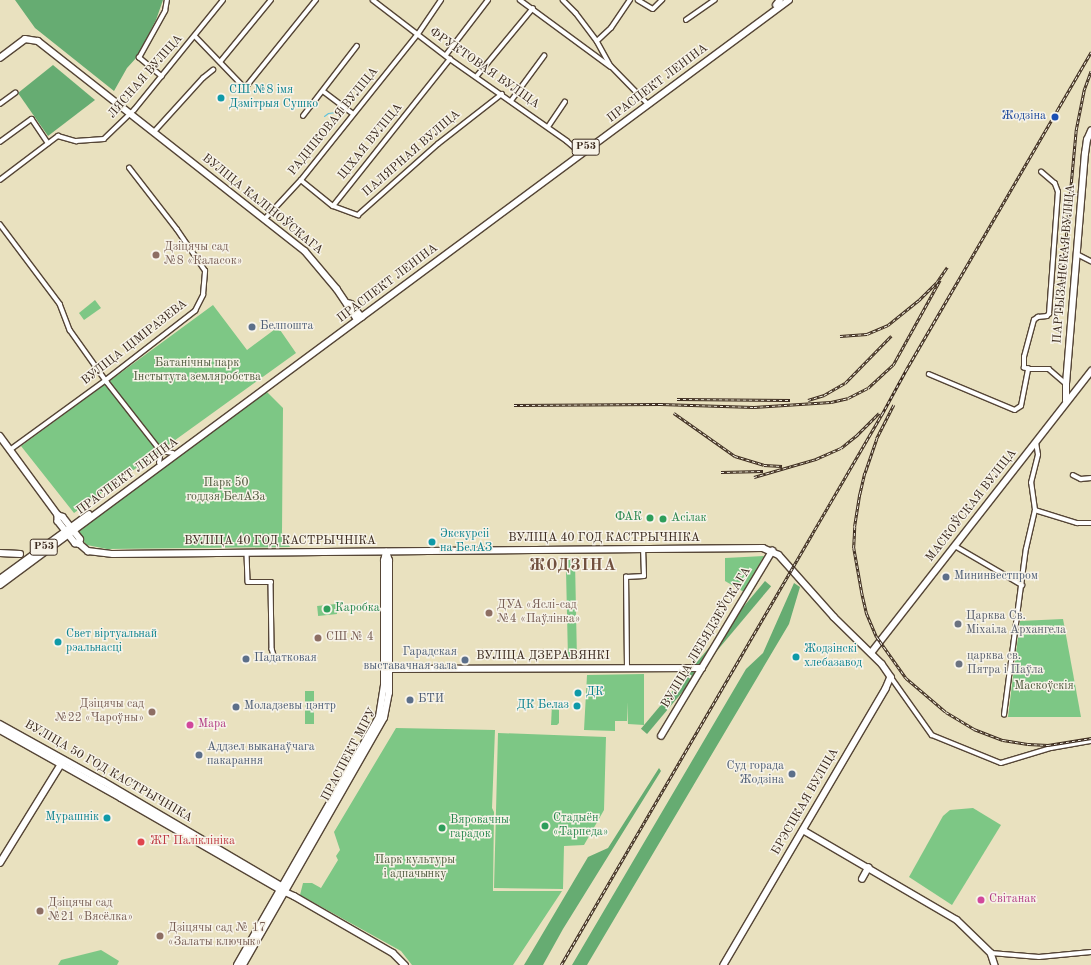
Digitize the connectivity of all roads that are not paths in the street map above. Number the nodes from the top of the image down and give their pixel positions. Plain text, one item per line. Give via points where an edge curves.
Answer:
1 (167, 0) edge
2 (223, 0) edge
3 (272, 0) edge
4 (316, 0) edge
5 (373, 0) edge
6 (442, 0) edge
7 (488, 0) edge
8 (520, 0) edge
9 (564, 0) edge
10 (630, 0) edge
11 (638, 0) edge
12 (662, 0) edge
13 (715, 0) edge
14 (783, 1) edge
15 (533, 8) junction
16 (686, 20) dead end
17 (418, 34) junction
18 (195, 36) junction
19 (597, 41) junction
20 (357, 46) dead end
21 (446, 55) junction
22 (544, 56) dead end
23 (0, 58) edge
24 (450, 59) junction
25 (220, 62) junction
26 (611, 66) junction
27 (213, 70) dead end
28 (162, 77) junction
29 (476, 77) junction
30 (323, 90) junction
31 (15, 93) dead end
32 (502, 94) junction
33 (511, 101) junction
34 (565, 102) dead end
35 (0, 104) edge
36 (647, 104) junction
37 (353, 114) junction
38 (130, 115) junction
39 (303, 116) dead end
40 (548, 127) junction
41 (154, 132) junction
42 (1091, 132) edge
43 (0, 142) edge
44 (48, 142) junction
45 (581, 153) junction
46 (128, 168) dead end
47 (1041, 172) dead end
48 (0, 180) edge
49 (300, 180) junction
50 (333, 206) junction
51 (264, 221) junction
52 (0, 224) edge
53 (1077, 254) junction
54 (1091, 262) edge
55 (359, 317) junction
56 (1028, 370) junction
57 (929, 374) dead end
58 (1089, 374) edge
59 (106, 380) junction
60 (1066, 384) junction
61 (1066, 401) junction
62 (0, 436) edge
63 (1036, 441) junction
64 (10, 450) junction
65 (161, 451) junction
66 (172, 453) junction
67 (159, 463) junction
68 (1073, 475) dead end
69 (1091, 478) edge
70 (1035, 510) junction
71 (58, 515) junction
72 (1091, 523) edge
73 (70, 528) junction
74 (956, 546) junction
75 (643, 550) junction
76 (386, 552) junction
77 (772, 552) junction
78 (0, 553) edge
79 (247, 553) junction
80 (20, 554) dead end
81 (0, 580) edge
82 (0, 585) edge
83 (1022, 585) junction
84 (871, 653) junction
85 (275, 658) dead end
86 (578, 661) dead end
87 (578, 668) junction
88 (627, 668) junction
89 (702, 668) junction
90 (387, 669) junction
91 (890, 677) junction
92 (1004, 715) dead end
93 (0, 724) edge
94 (0, 730) edge
95 (661, 736) dead end
96 (1091, 741) edge
97 (62, 762) junction
98 (332, 806) junction
99 (803, 830) junction
100 (0, 863) edge
101 (868, 868) junction
102 (862, 879) dead end
103 (280, 887) junction
104 (285, 891) junction
105 (1091, 952) edge
106 (991, 953) junction
107 (237, 965) edge
108 (243, 965) edge
109 (405, 965) edge
110 (724, 965) edge
111 (995, 965) edge

1 - 28 street via 165,11 139,58
2 - 18 street, ЛЯСНАЯ ВУЛІЦА
3 - 25 street
4 - 25 street via 245,88
5 - 17 street, ФРУКТОВАЯ ВУЛІЦА
6 - 17 street, РАДНІКОВАЯ ВУЛІЦА
7 - 21 street
8 - 15 street
9 - 19 street
10 - 19 street via 611,28
11 - 12 street via 653,9
13 - 16 street
14 - 36 main road, ПРАСПЕКТ ЛЕНІНА / Р53
14 - 36 main road, ПРАСПЕКТ ЛЕНІНА / Р53
15 - 26 street
15 - 29 street
17 - 21 street, ФРУКТОВАЯ ВУЛІЦА
17 - 37 street, РАДНІКОВАЯ ВУЛІЦА
18 - 25 street
18 - 28 street, ЛЯСНАЯ ВУЛІЦА
19 - 26 street
20 - 30 street
21 - 24 street, ФРУКТОВАЯ ВУЛІЦА
22 - 33 street
23 - 38 main road, ВУЛІЦА КАЛІНОЎСКАГА via 25,39 38,41
24 - 29 street, ФРУКТОВАЯ ВУЛІЦА
24 - 50 street, ЦІХАЯ ВУЛІЦА
26 - 36 street
27 - 41 street
28 - 38 street, ЛЯСНАЯ ВУЛІЦА
29 - 32 street, ФРУКТОВАЯ ВУЛІЦА
30 - 37 street
30 - 39 street
31 - 35 street
32 - 33 street, ФРУКТОВАЯ ВУЛІЦА
32 - 50 street, ПАЛЯРНАЯ ВУЛІЦА via 438,144 358,215
33 - 40 street, ФРУКТОВАЯ ВУЛІЦА
34 - 40 street
36 - 45 main road, ПРАСПЕКТ ЛЕНІНА / Р53
37 - 49 street, РАДНІКОВАЯ ВУЛІЦА
38 - 41 main road, ВУЛІЦА КАЛІНОЎСКАГА
38 - 44 street, ЛЯСНАЯ ВУЛІЦА via 104,139 76,141 58,136
40 - 45 street, ФРУКТОВАЯ ВУЛІЦА
41 - 51 main road, ВУЛІЦА КАЛІНОЎСКАГА
42 - 53 main road, ПАРТЫЗАНСКАЯ ВУЛІЦА via 1085,154
43 - 44 street via 32,119
44 - 48 street
45 - 55 main road, ПРАСПЕКТ ЛЕНІНА / Р53
46 - 59 street, ВУЛІЦА ЦІМІРАЗЕВА via 177,230 205,271 205,281 203,295 195,311
47 - 56 street via 1055,184 1058,192 1049,314 1034,320 1024,357 1024,368
49 - 50 street
49 - 51 street, РАДНІКОВАЯ ВУЛІЦА
51 - 55 main road, ВУЛІЦА КАЛІНОЎСКАГА via 311,257
52 - 59 street via 60,304 70,330
53 - 54 street
53 - 60 main road, ПАРТЫЗАНСКАЯ ВУЛІЦА
55 - 66 main road, ПРАСПЕКТ ЛЕНІНА / Р53
55 - 73 main road, ПРАСПЕКТ ЛЕНІНА / Р53
56 - 57 street via 1021,406 1014,410
56 - 60 street via 1050,369
58 - 61 main road, МАСКОЎСКАЯ ВУЛІЦА
59 - 64 street, ВУЛІЦА ЦІМІРАЗЕВА
59 - 65 street
60 - 61 main road, ПАРТЫЗАНСКАЯ ВУЛІЦА
61 - 63 main road, МАСКОЎСКАЯ ВУЛІЦА
62 - 64 main road
63 - 70 street via 1038,455 1031,483
63 - 74 main road, МАСКОЎСКАЯ ВУЛІЦА
64 - 71 main road
65 - 66 street
65 - 67 street
66 - 67 main road, ПРАСПЕКТ ЛЕНІНА / Р53
67 - 73 main road, ПРАСПЕКТ ЛЕНІНА / Р53
68 - 69 street via 1081,479
70 - 72 street via 1078,523
70 - 83 street via 1026,549
71 - 73 main road via 63,517
71 - 73 main road, ВУЛІЦА 40 ГОД КАСТРЫЧНІКА via 58,521
73 - 79 main road, ВУЛІЦА 40 ГОД КАСТРЫЧНІКА via 88,551 113,554
73 - 81 main road, ПРАСПЕКТ ЛЕНІНА / Р53
73 - 82 main road, ПРАСПЕКТ ЛЕНІНА / Р53
74 - 83 street
74 - 84 main road, МАСКОЎСКАЯ ВУЛІЦА
75 - 76 main road, ВУЛІЦА 40 ГОД КАСТРЫЧНІКА
75 - 77 main road, ВУЛІЦА 40 ГОД КАСТРЫЧНІКА via 763,548
75 - 88 street via 644,576 626,577
76 - 79 main road, ВУЛІЦА 40 ГОД КАСТРЫЧНІКА
76 - 90 main road, ПРАСПЕКТ МІРУ via 384,561 387,580
77 - 84 main road, ВУЛІЦА 40 ГОД КАСТРЫЧНІКА via 793,570 834,617
77 - 89 main road, ВУЛІЦА ЛЕБЯДЗЕЎСКАГА
78 - 80 main road
79 - 85 street via 248,582 271,582 272,649
83 - 92 street
84 - 91 main road via 888,671
86 - 87 main road
87 - 88 main road, ВУЛІЦА ДЗЕРАВЯНКІ
87 - 90 main road, ВУЛІЦА ДЗЕРАВЯНКІ via 567,665
88 - 89 main road, ВУЛІЦА ДЗЕРАВЯНКІ
89 - 95 main road, ВУЛІЦА ЛЕБЯДЗЕЎСКАГА
90 - 98 main road, ПРАСПЕКТ МІРУ via 379,717
91 - 96 street via 932,735 1002,763 1051,748
91 - 99 main road, БРЭСЦКАЯ ВУЛІЦА via 886,689
93 - 97 main road, ВУЛІЦА 50 ГОД КАСТРЫЧНІКА
94 - 97 main road, ВУЛІЦА 50 ГОД КАСТРЫЧНІКА
97 - 100 main road
97 - 103 main road, ВУЛІЦА 50 ГОД КАСТРЫЧНІКА
98 - 103 main road, ПРАСПЕКТ МІРУ
98 - 104 main road, ПРАСПЕКТ МІРУ
99 - 101 main road
99 - 110 main road, БРЭСЦКАЯ ВУЛІЦА
101 - 102 main road
101 - 106 main road via 957,920
103 - 104 main road, ВУЛІЦА 50 ГОД КАСТРЫЧНІКА
103 - 107 main road, ПРАСПЕКТ МІРУ
104 - 108 main road, ПРАСПЕКТ МІРУ
104 - 109 main road, ВУЛІЦА 50 ГОД КАСТРЫЧНІКА via 393,953
105 - 106 street via 1039,957
106 - 111 main road

